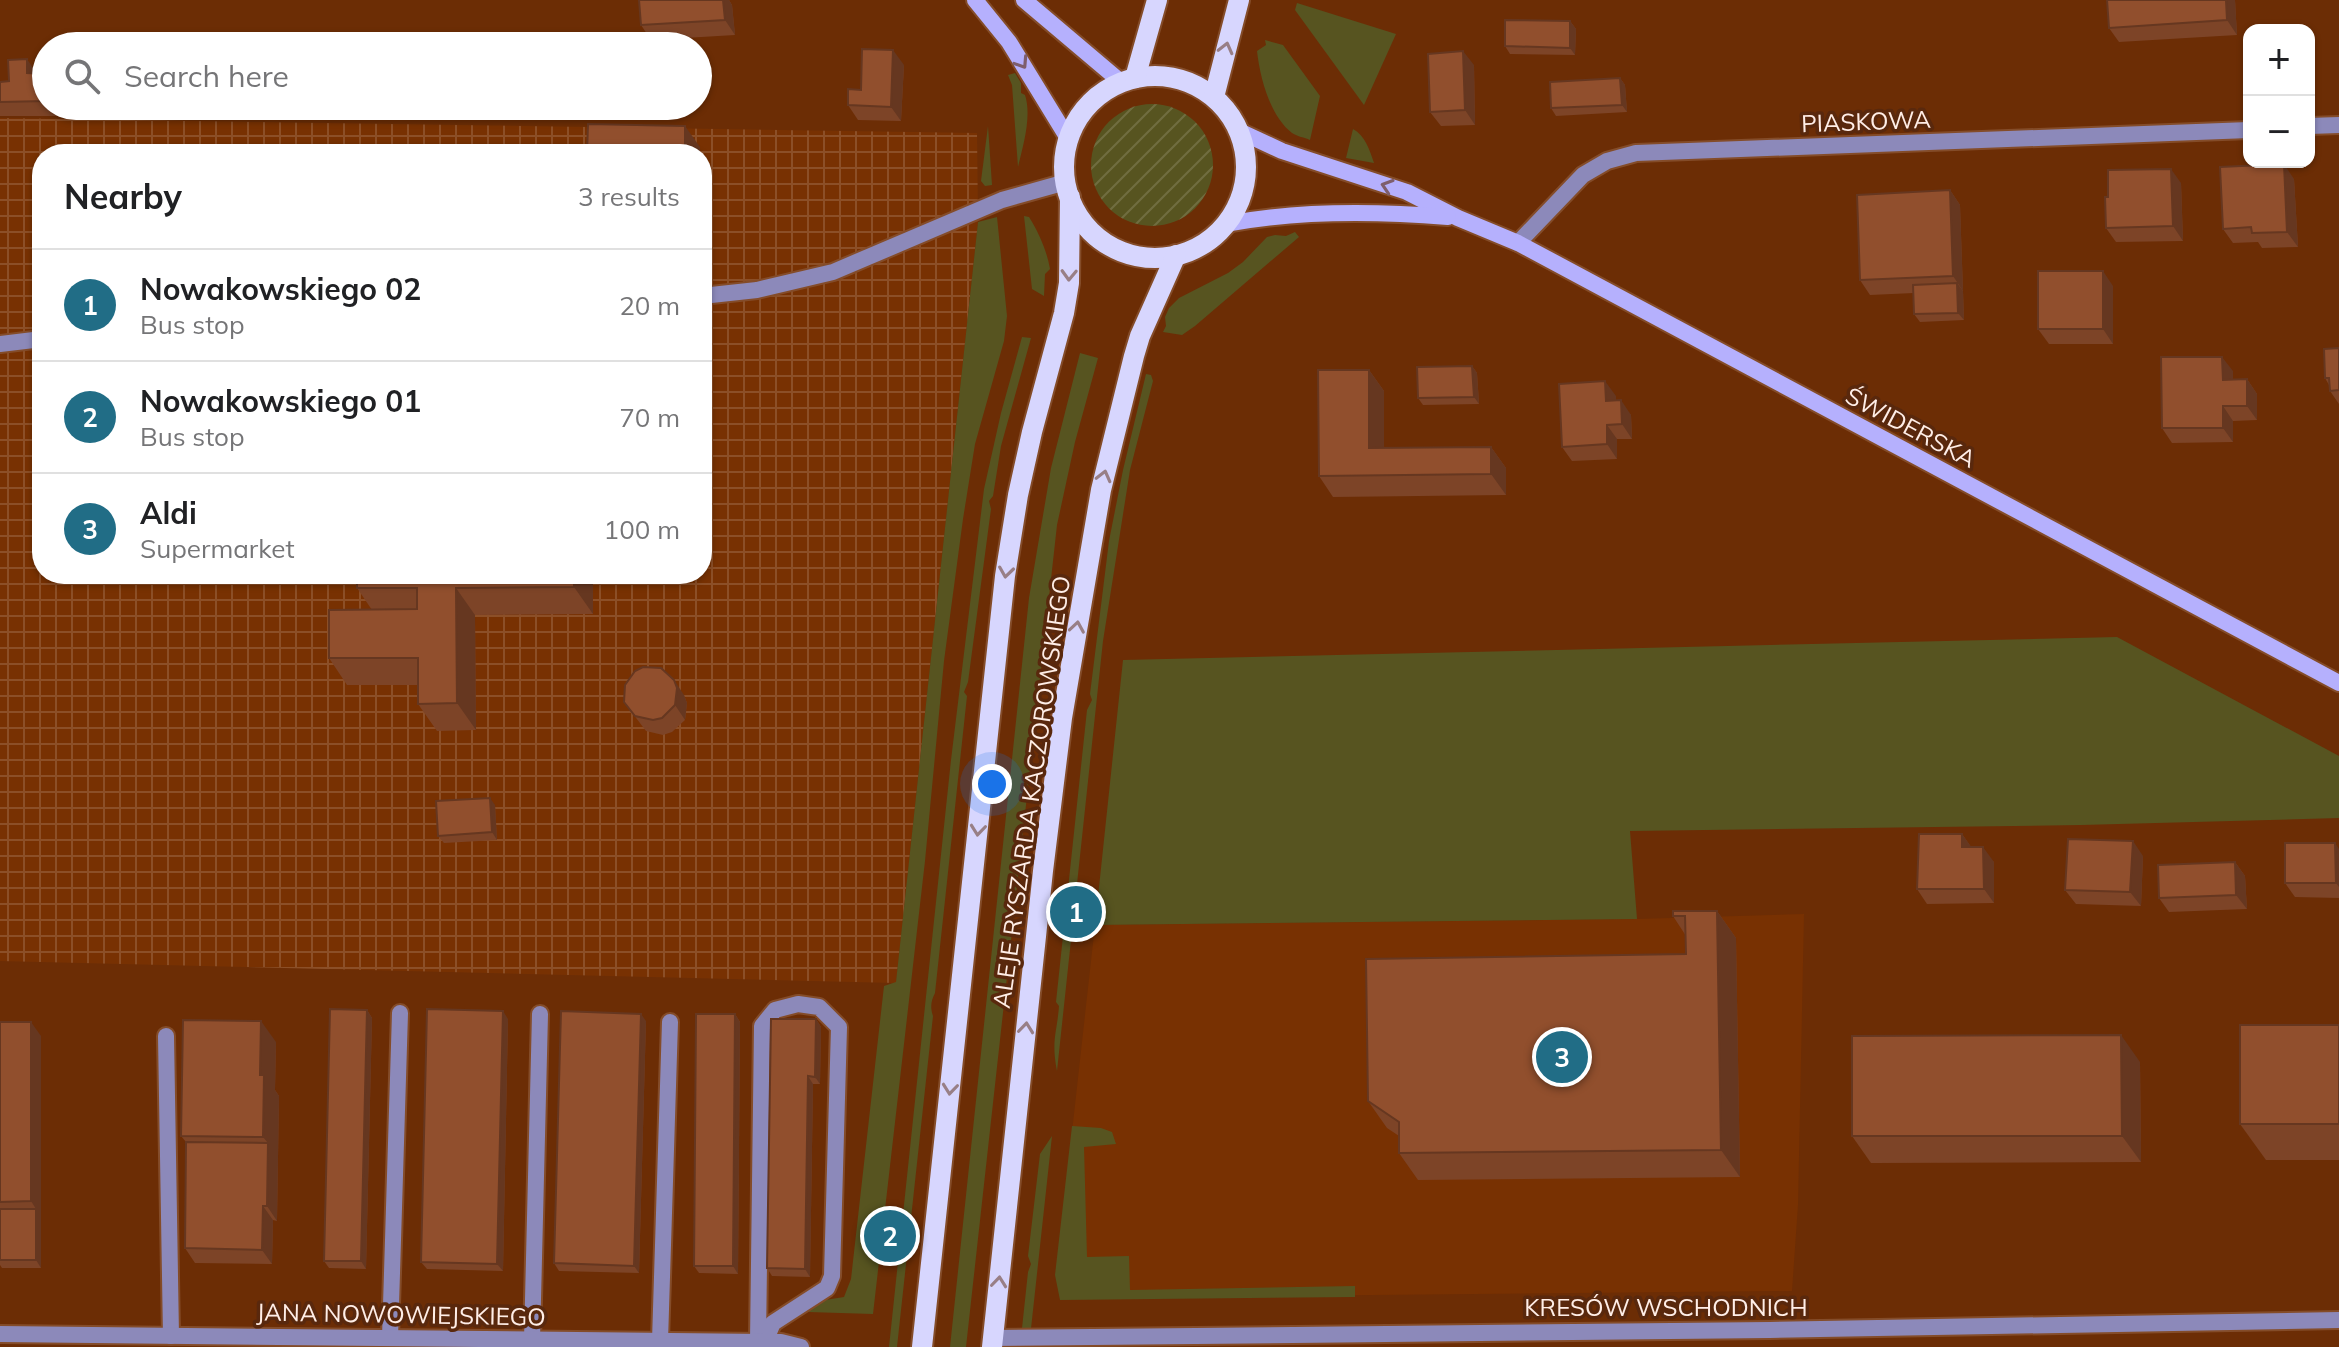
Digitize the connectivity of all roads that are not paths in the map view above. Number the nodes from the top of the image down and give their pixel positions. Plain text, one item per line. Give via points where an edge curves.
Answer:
1 (975, 0) edge
2 (1024, 0) edge
3 (1157, 0) edge
4 (1239, 0) edge
5 (1128, 80) junction
6 (1214, 97) junction
7 (2339, 125) edge
8 (2315, 126) edge
9 (2243, 130) edge
10 (1239, 131) junction
11 (1069, 140) junction
12 (1068, 189) junction
13 (1458, 218) junction
14 (1226, 224) junction
15 (1518, 243) junction
16 (1176, 255) junction
17 (712, 295) edge
18 (32, 340) edge
19 (0, 344) edge
20 (2339, 683) edge
21 (400, 1013) dead end
22 (540, 1014) dead end
23 (670, 1022) dead end
24 (166, 1036) dead end
25 (2339, 1320) edge
26 (0, 1334) edge
27 (390, 1338) junction
28 (1750, 1339) edge
29 (162, 1340) edge
30 (532, 1340) junction
31 (1394, 1340) edge
32 (660, 1341) junction
33 (762, 1342) junction
34 (992, 1343) edge
35 (801, 1347) edge
36 (922, 1347) edge

1 -> 11 main road via 1009,42
2 - 5 main road
3 - 5 main road
6 -> 4 main road
5 - 6 main road via 1176,78
5 - 11 main road via 1094,99
6 - 10 main road
7 - 8 street
9 - 15 street, PIASKOWA via 1636,153 1583,175
13 -> 10 main road, ŚWIDERSKA via 1407,192 1282,151
10 - 14 main road via 1245,179
11 - 12 main road
12 - 16 main road via 1087,225 1112,246 1143,257
12 - 17 street via 1002,200 833,272
12 -> 36 main road, ALEJE RYSZARDA KACZOROWSKIEGO via 1069,283 1018,495 1005,576
13 - 14 main road, ŚWIDERSKA via 1389,212 1303,214
13 - 15 main road, ŚWIDERSKA
14 - 16 main road via 1204,244
15 - 20 main road, ŚWIDERSKA
34 -> 16 main road, ALEJE RYSZARDA KACZOROWSKIEGO via 1045,856 1089,552 1140,336
18 - 19 street
21 - 27 street
22 - 30 street
23 - 32 street
24 - 29 street
25 - 28 street, KRESÓW WSCHODNICH
26 - 29 street, JANA NOWOWIEJSKIEGO
27 - 29 street, JANA NOWOWIEJSKIEGO
27 - 30 street, JANA NOWOWIEJSKIEGO
28 - 31 street, KRESÓW WSCHODNICH
30 - 32 street, JANA NOWOWIEJSKIEGO
31 - 34 street, KRESÓW WSCHODNICH
32 - 33 street, JANA NOWOWIEJSKIEGO
33 - 33 street via 762,1026 775,1010 798,1004 819,1007 839,1027 832,1276 827,1288 773,1323
33 - 35 street, JANA NOWOWIEJSKIEGO

